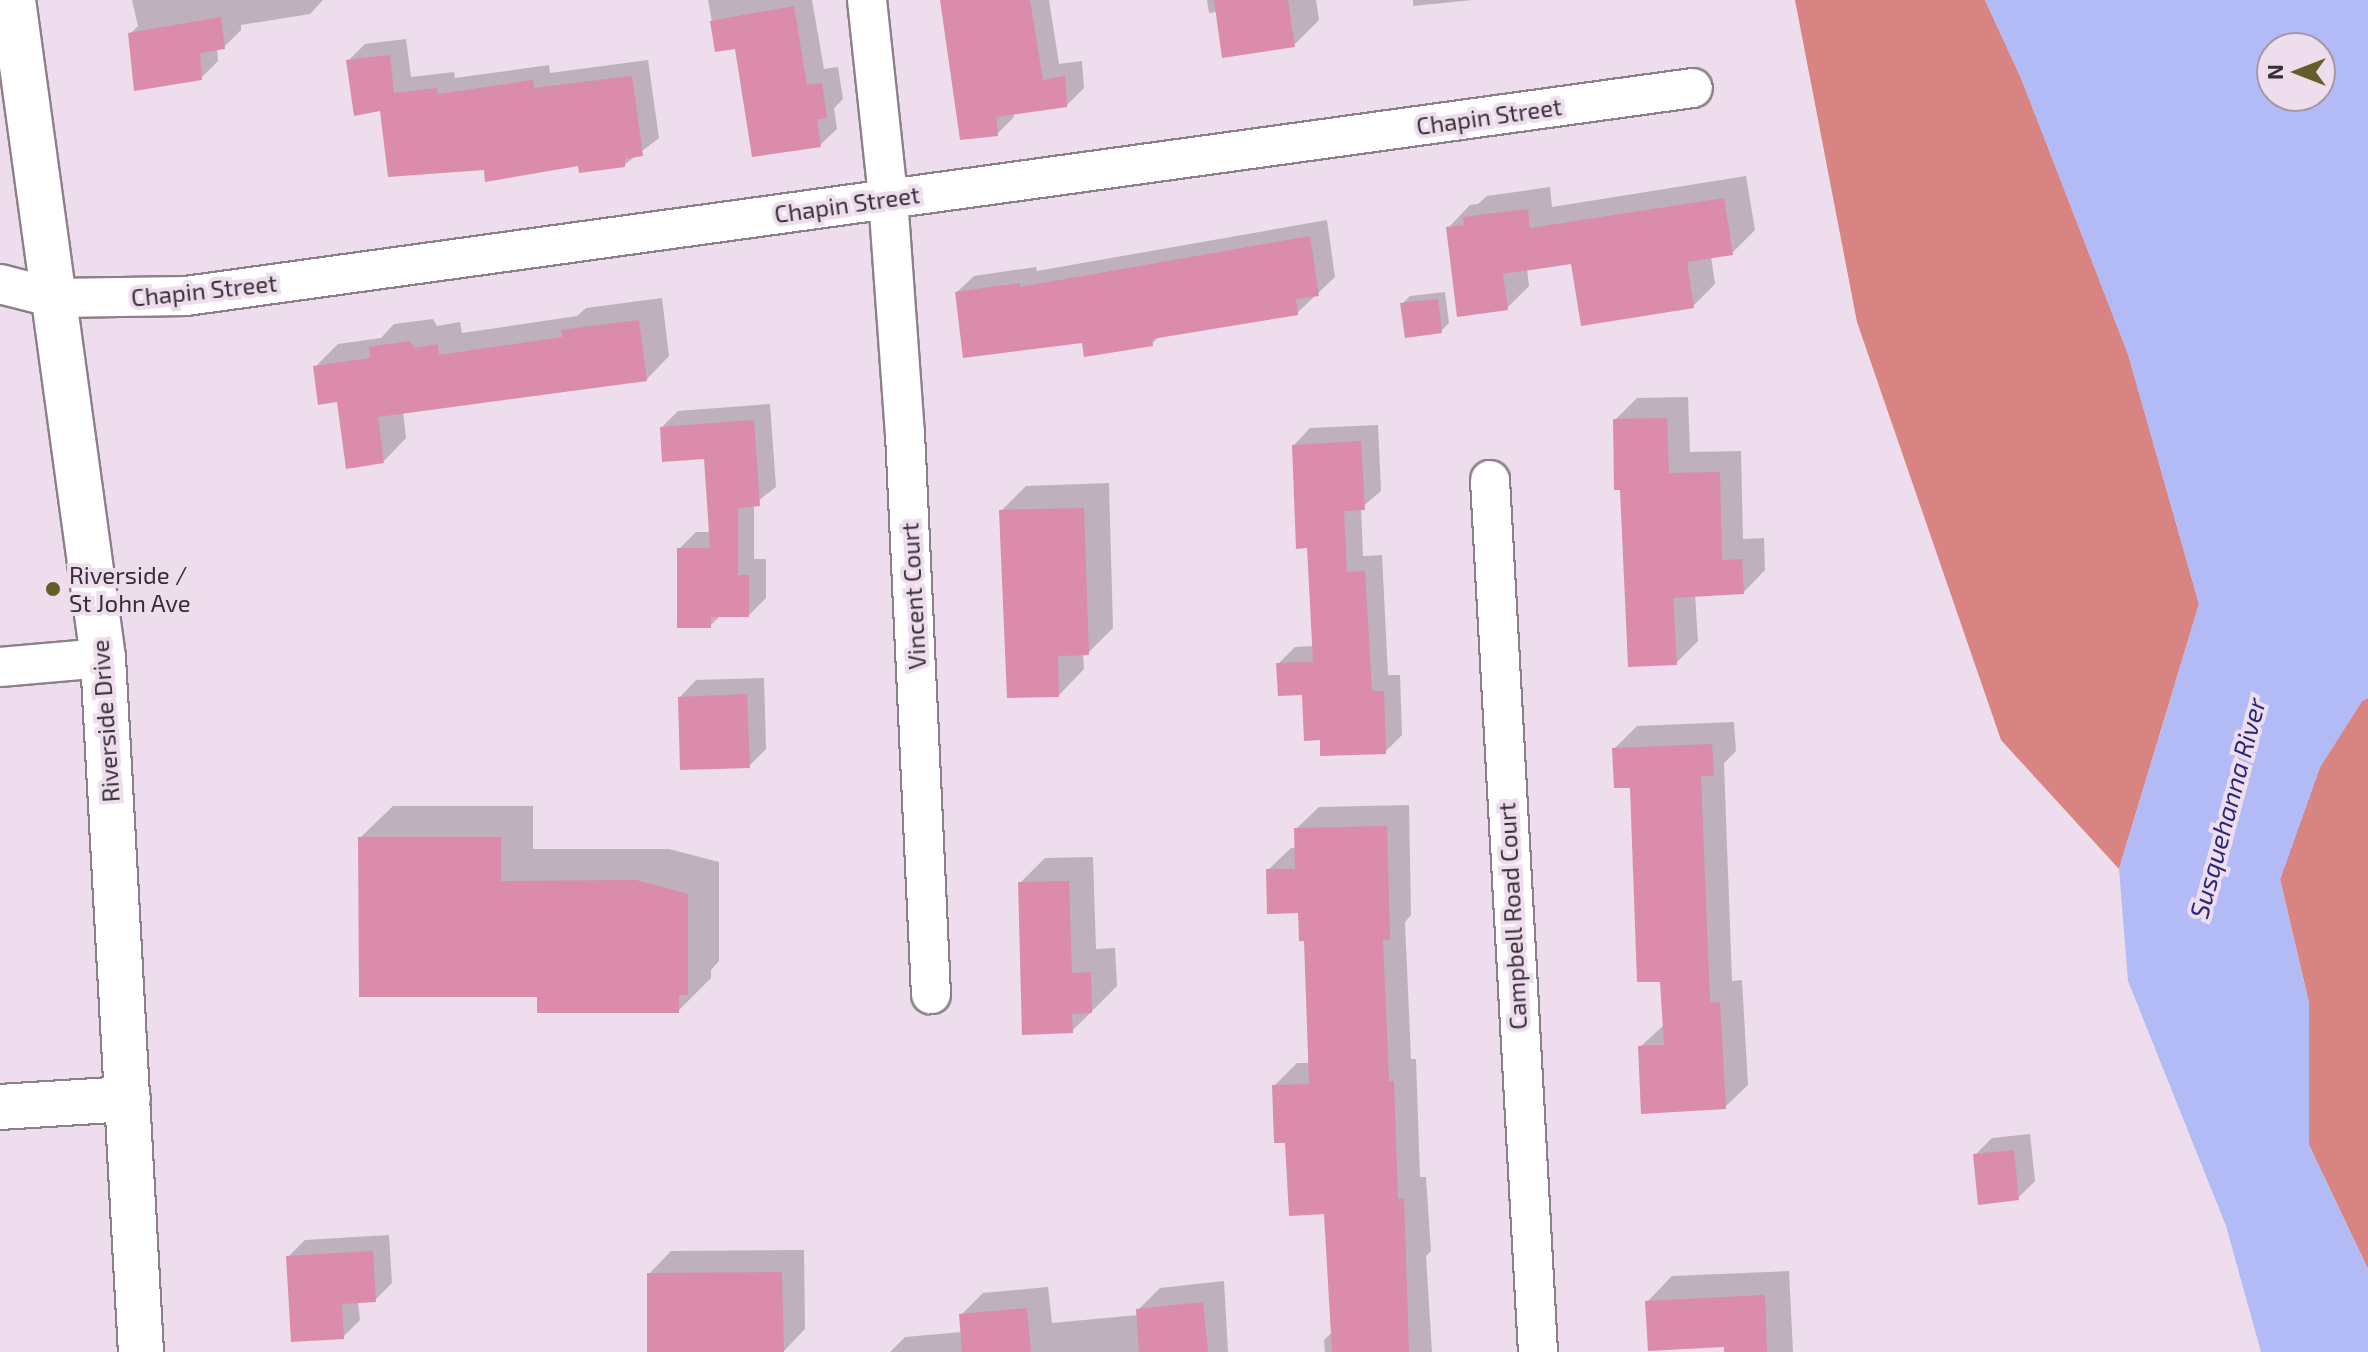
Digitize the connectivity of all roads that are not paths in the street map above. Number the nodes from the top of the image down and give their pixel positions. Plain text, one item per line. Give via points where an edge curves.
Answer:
1 (13, 0) edge
2 (867, 0) edge
3 (1693, 88) dead end
4 (888, 198) junction
5 (0, 284) edge
6 (55, 298) junction
7 (1490, 480) dead end
8 (103, 658) junction
9 (0, 667) edge
10 (931, 994) dead end
11 (128, 1099) junction
12 (0, 1107) edge
13 (141, 1352) edge
14 (1538, 1352) edge

1 - 6 main road, Riverside Drive
2 - 4 street, Vincent Court
3 - 4 street, Chapin Street
4 - 6 street, Chapin Street via 186,296
4 - 10 street, Vincent Court via 905,433
5 - 6 street, Chapin Street
6 - 8 main road, Riverside Drive
7 - 14 street, Campbell Road Court
8 - 9 street
8 - 11 main road, Riverside Drive
11 - 12 main road
11 - 13 main road, Riverside Drive

